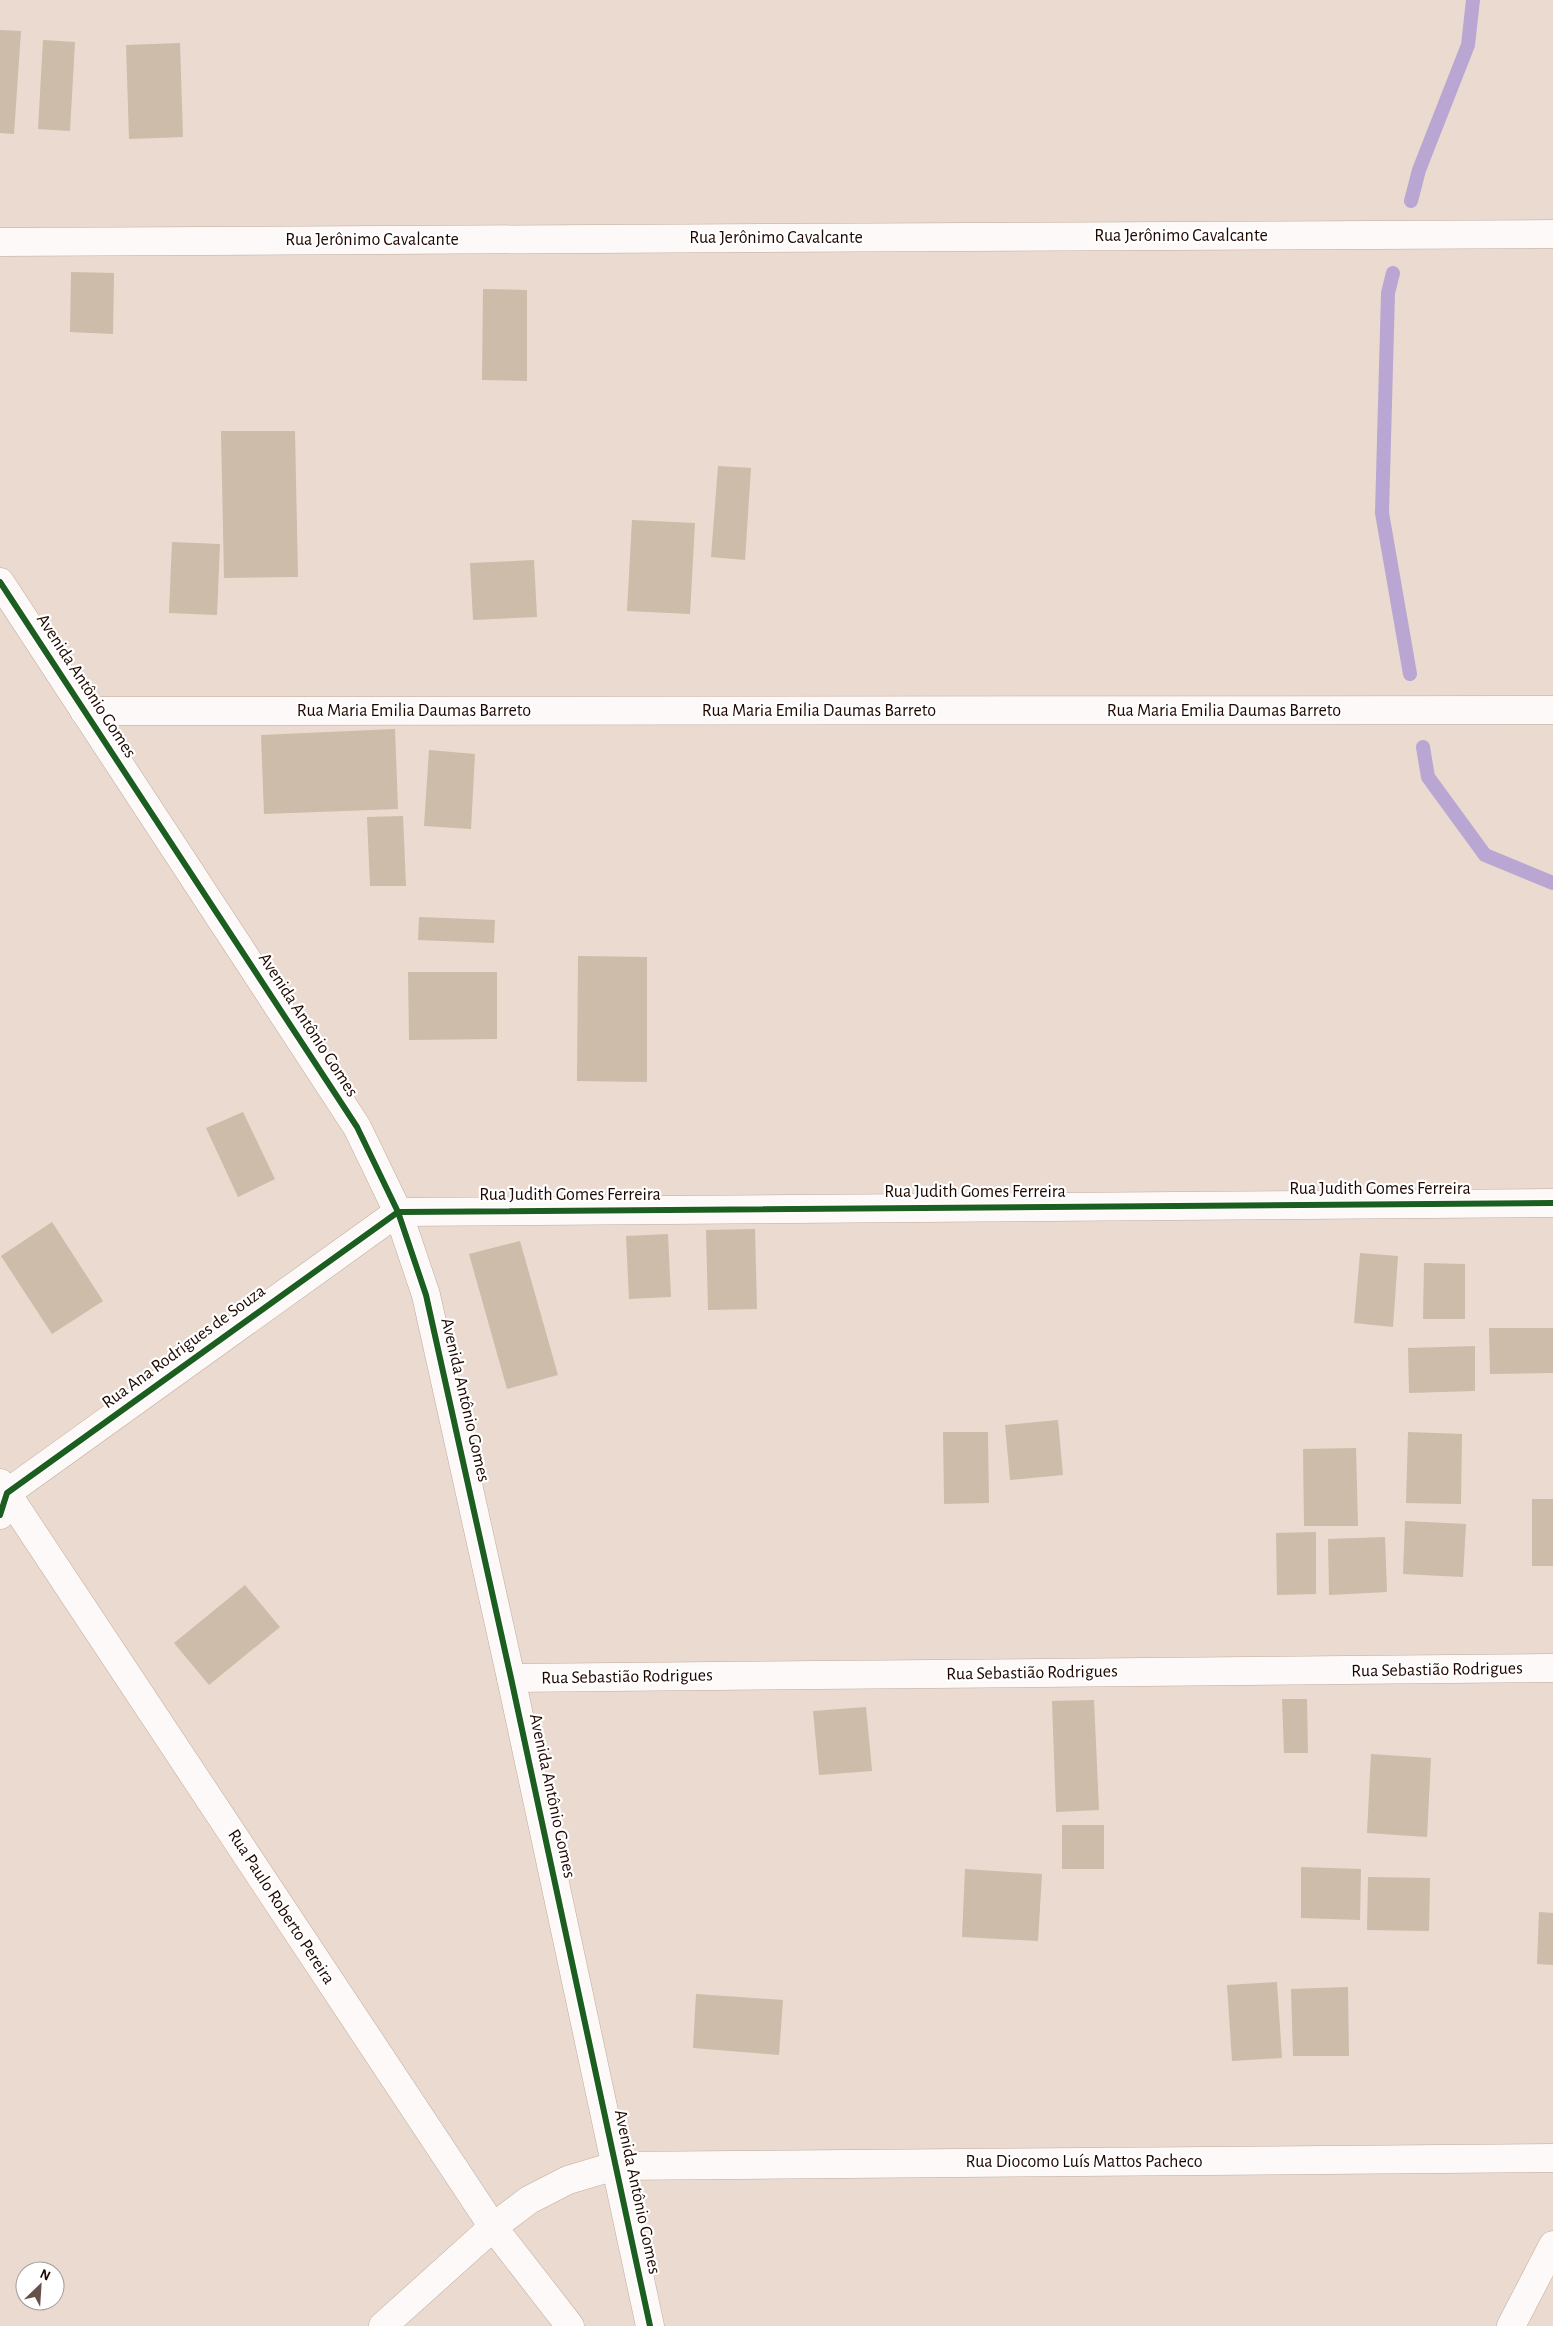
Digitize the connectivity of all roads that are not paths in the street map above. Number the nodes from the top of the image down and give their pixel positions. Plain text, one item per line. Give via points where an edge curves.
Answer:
1 (1553, 234) edge
2 (0, 242) edge
3 (0, 582) edge
4 (1553, 710) edge
5 (84, 711) junction
6 (1553, 1203) edge
7 (398, 1212) junction
8 (2, 1497) edge
9 (1553, 1668) edge
10 (512, 1678) junction
11 (1553, 2158) edge
12 (615, 2166) junction
13 (493, 2227) junction
14 (1553, 2244) edge
15 (383, 2326) edge
16 (570, 2326) edge
17 (650, 2326) edge
18 (1511, 2326) edge

1 - 2 street, Rua Jerônimo Cavalcante
3 - 5 street, Avenida Antônio Gomes
4 - 5 street, Rua Maria Emilia Daumas Barreto
5 - 7 street, Avenida Antônio Gomes via 357,1127
6 - 7 street, Rua Judith Gomes Ferreira
7 - 8 street, Rua Ana Rodrigues de Souza
7 - 10 street, Avenida Antônio Gomes via 426,1295
8 - 13 street, Rua Paulo Roberto Pereira
9 - 10 street, Rua Sebastião Rodrigues
10 - 12 street, Avenida Antônio Gomes
11 - 12 street, Rua Diocomo Luís Mattos Pacheco
12 - 13 street, Rua Diocomo Luís Mattos Pacheco via 568,2180 529,2200
12 - 17 street, Avenida Antônio Gomes
13 - 15 street, Rua Diocomo Luís Mattos Pacheco
13 - 16 street, Rua Paulo Roberto Pereira
14 - 18 street

